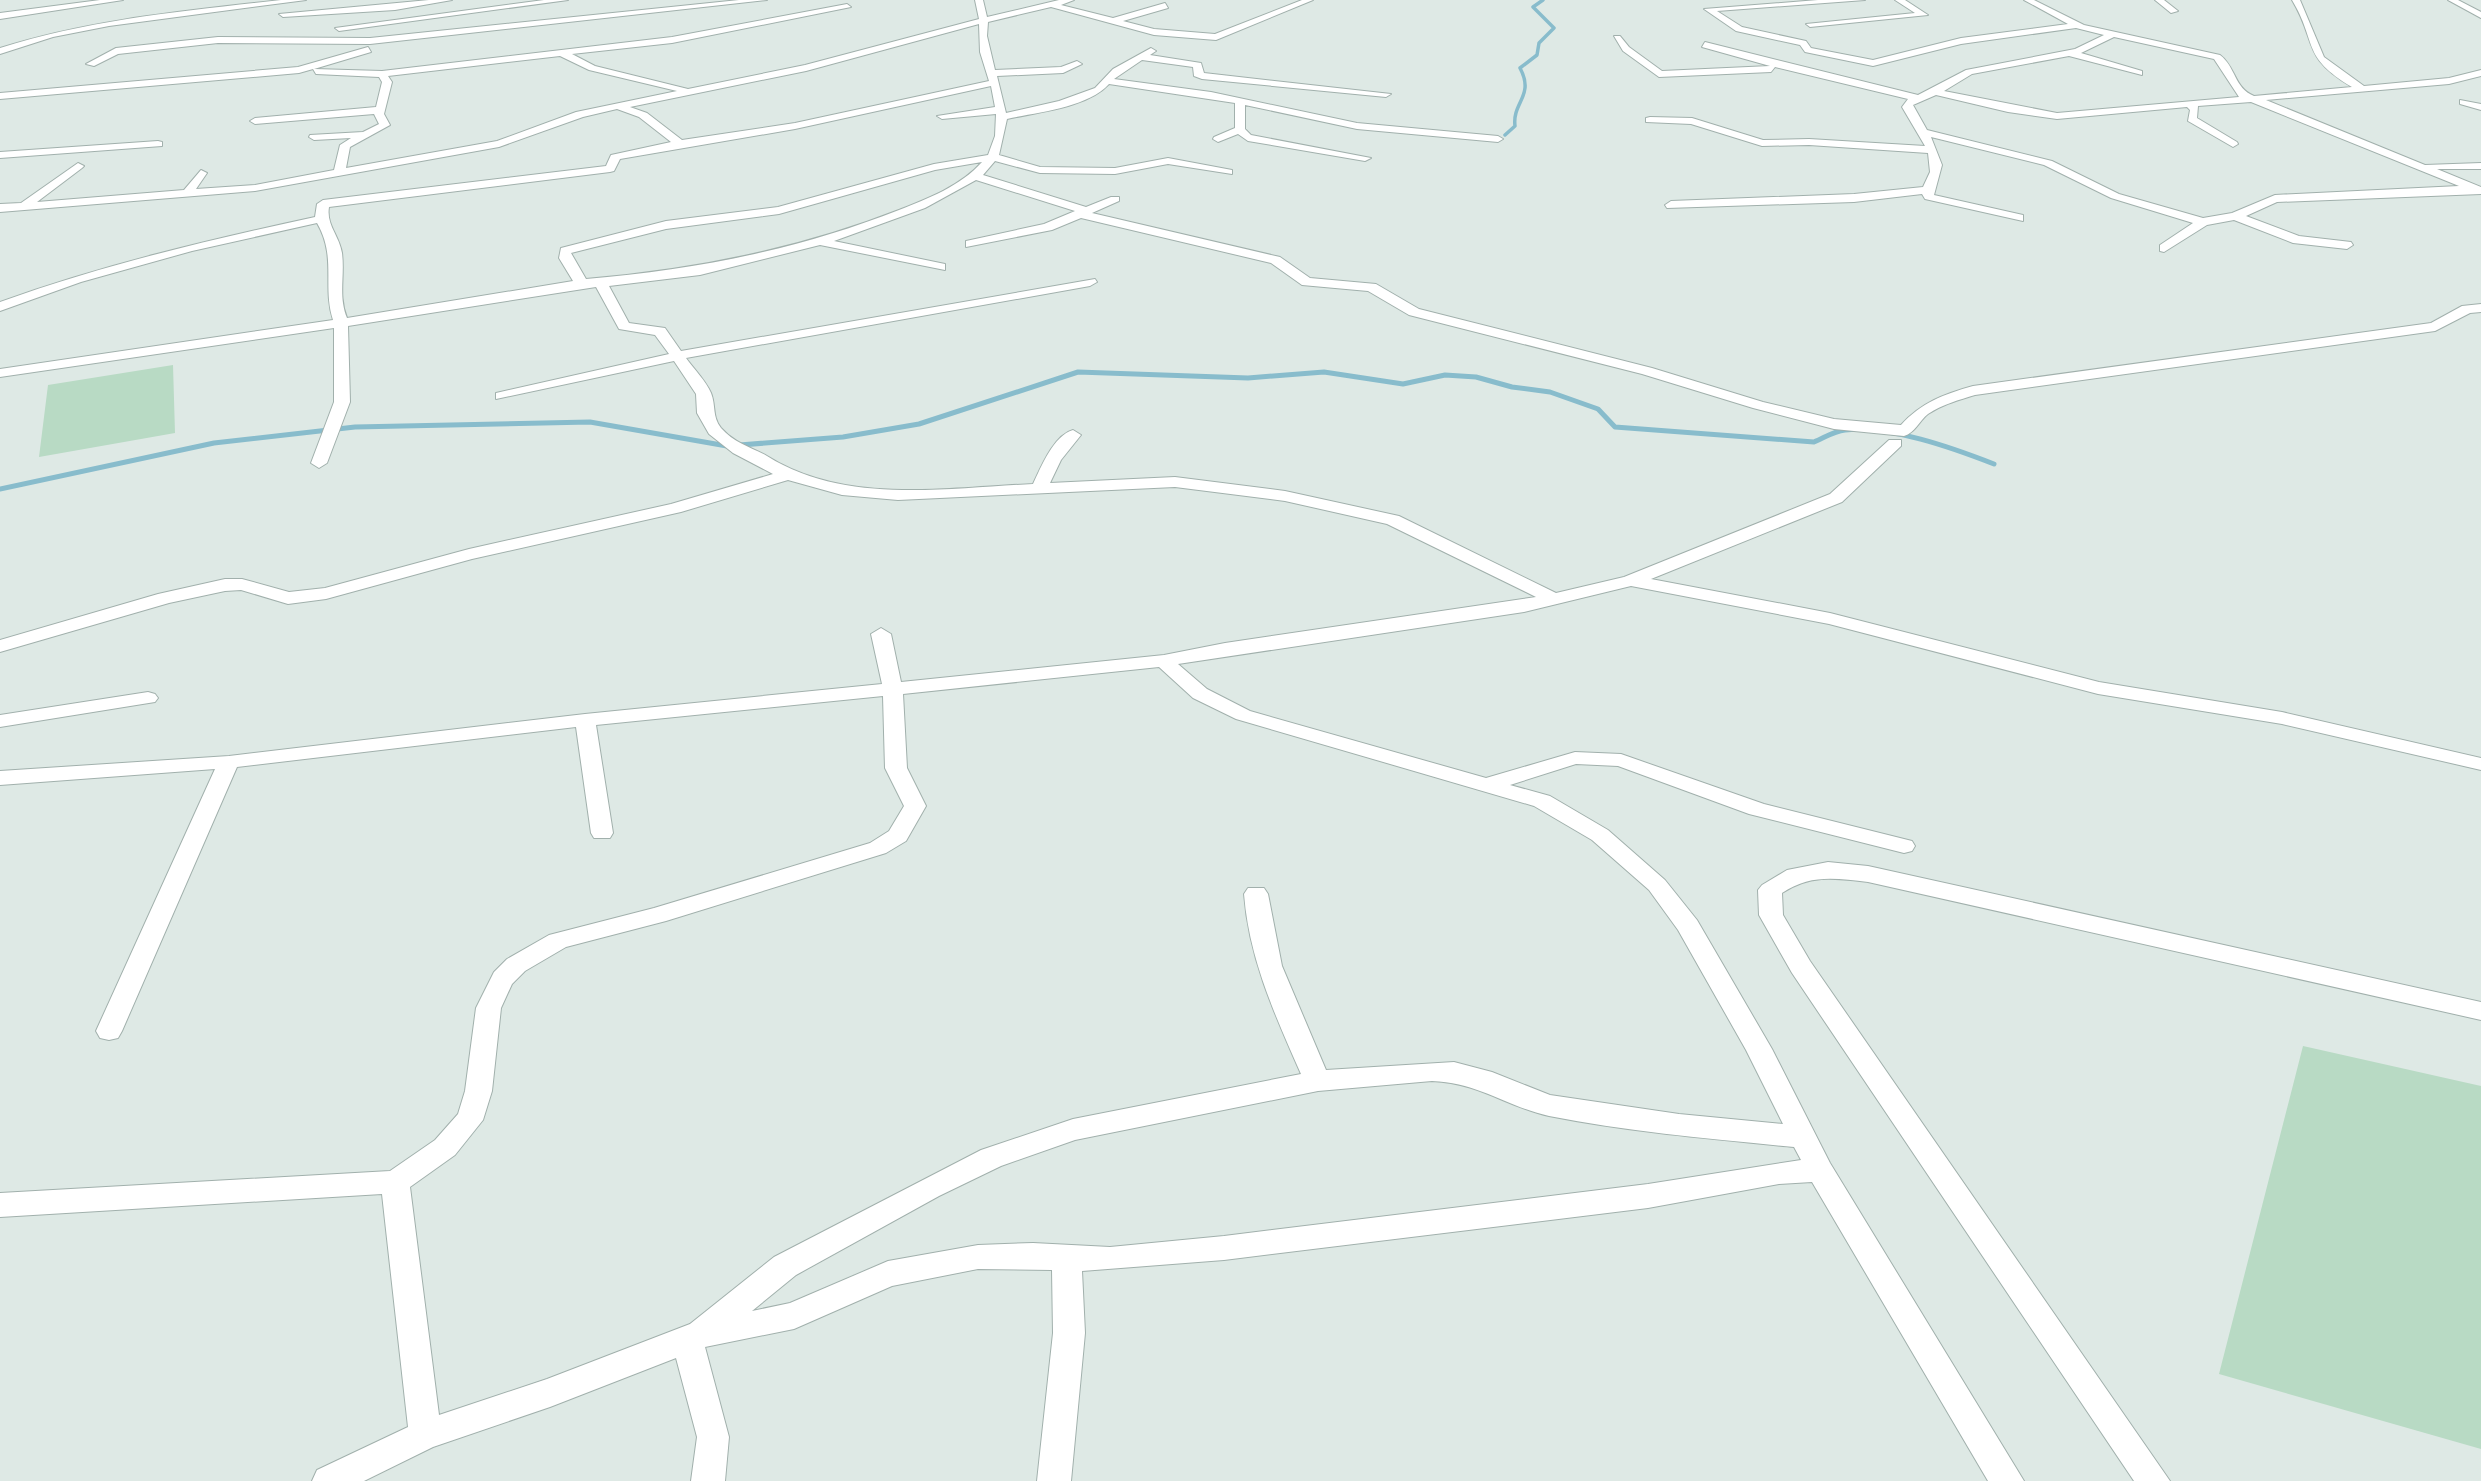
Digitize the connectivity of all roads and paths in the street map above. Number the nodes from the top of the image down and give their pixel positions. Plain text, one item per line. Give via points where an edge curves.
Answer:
1 (131, 0) edge
2 (302, 0) edge
3 (448, 0) edge
4 (564, 0) edge
5 (763, 0) edge
6 (831, 0) edge
7 (979, 0) edge
8 (1070, 0) edge
9 (1275, 0) edge
10 (1861, 0) edge
11 (1899, 0) edge
12 (2028, 0) edge
13 (2159, 0) edge
14 (2296, 0) edge
15 (2452, 0) edge
16 (119, 1) edge
17 (1306, 1) edge
18 (1051, 4) junction
19 (1165, 6) dead end
20 (2174, 11) dead end
21 (271, 15) dead end
22 (2481, 15) edge
23 (0, 16) edge
24 (984, 20) junction
25 (1114, 21) junction
26 (0, 24) edge
27 (16, 24) dead end
28 (1810, 24) dead end
29 (49, 25) dead end
30 (2076, 25) junction
31 (215, 27) dead end
32 (82, 28) junction
33 (316, 29) dead end
34 (328, 29) dead end
35 (1176, 35) junction
36 (2110, 35) junction
37 (228, 37) junction
38 (410, 37) junction
39 (1617, 38) dead end
40 (206, 41) junction
41 (1705, 44) dead end
42 (0, 51) edge
43 (2070, 53) junction
44 (562, 54) junction
45 (1141, 57) junction
46 (420, 59) dead end
47 (91, 64) dead end
48 (1077, 64) dead end
49 (461, 65) junction
50 (214, 66) junction
51 (1787, 68) junction
52 (299, 70) junction
53 (2139, 73) dead end
54 (2481, 73) edge
55 (382, 74) junction
56 (995, 78) junction
57 (1109, 81) junction
58 (2362, 89) junction
59 (690, 92) junction
60 (1935, 92) junction
61 (1385, 94) dead end
62 (0, 96) edge
63 (2249, 97) junction
64 (1916, 98) junction
65 (1272, 99) dead end
66 (1240, 101) junction
67 (2464, 102) dead end
68 (2188, 103) junction
69 (615, 105) junction
70 (1258, 106) junction
71 (2481, 107) edge
72 (380, 110) junction
73 (1002, 113) junction
74 (943, 116) dead end
75 (1650, 120) dead end
76 (255, 121) dead end
77 (1240, 130) junction
78 (1923, 132) junction
79 (366, 133) junction
80 (314, 137) dead end
81 (1218, 139) dead end
82 (1498, 139) dead end
83 (158, 144) dead end
84 (680, 144) junction
85 (2233, 144) dead end
86 (1930, 150) junction
87 (0, 155) edge
88 (993, 157) junction
89 (1364, 158) dead end
90 (78, 166) dead end
91 (2417, 166) junction
92 (2481, 166) edge
93 (1228, 172) dead end
94 (201, 173) dead end
95 (337, 174) junction
96 (975, 177) junction
97 (1927, 190) junction
98 (2479, 190) edge
99 (186, 195) junction
100 (1115, 199) dead end
101 (323, 204) junction
102 (1671, 205) dead end
103 (23, 206) junction
104 (0, 208) edge
105 (1083, 213) junction
106 (2235, 216) junction
107 (2019, 218) dead end
108 (321, 219) junction
109 (2203, 222) junction
110 (821, 242) junction
111 (970, 244) dead end
112 (2347, 245) dead end
113 (2164, 248) dead end
114 (940, 267) dead end
115 (1090, 282) dead end
116 (601, 283) junction
117 (582, 284) junction
118 (0, 307) edge
119 (2481, 308) edge
120 (341, 323) junction
121 (678, 356) junction
122 (0, 373) edge
123 (501, 396) dead end
124 (1902, 434) junction
125 (1073, 435) dead end
126 (319, 463) dead end
127 (788, 475) junction
128 (1039, 489) junction
129 (1630, 581) junction
130 (1552, 598) junction
131 (881, 635) dead end
132 (0, 646) edge
133 (1164, 661) junction
134 (893, 690) junction
135 (148, 698) dead end
136 (585, 720) junction
137 (0, 721) edge
138 (229, 762) junction
139 (2475, 763) edge
140 (1530, 773) junction
141 (0, 778) edge
142 (1490, 784) junction
143 (2481, 784) edge
144 (1530, 796) junction
145 (602, 833) dead end
146 (1904, 846) dead end
147 (1256, 894) dead end
148 (2481, 1011) edge
149 (109, 1031) dead end
150 (1318, 1081) junction
151 (1804, 1137) junction
152 (1821, 1170) junction
153 (395, 1182) junction
154 (0, 1205) edge
155 (1067, 1259) junction
156 (694, 1336) junction
157 (425, 1435) junction
158 (329, 1481) edge
159 (708, 1481) edge
160 (1054, 1481) edge
161 (2007, 1481) edge
162 (2153, 1481) edge

1 - 16 street
2 - 32 street
3 - 21 street
4 - 34 street
5 - 38 street
6 - 44 street via 848,6 671,40
7 - 24 street
8 - 18 street
9 - 17 street
10 - 30 street via 1707,9 1739,29 1870,63 1961,41
11 - 28 street via 1924,15
12 - 30 street
13 - 20 street
14 - 58 street via 2319,56
15 - 22 street
16 - 23 street
17 - 35 street via 1223,36
18 - 24 street
18 - 25 street
19 - 25 street
24 - 56 street via 980,40
24 - 59 street via 806,68
25 - 35 street
26 - 27 street
29 - 32 street
30 - 36 street
31 - 37 street
32 - 42 street
33 - 37 street
35 - 45 street
36 - 43 street
36 - 63 street via 2217,57 2225,63 2235,90
37 - 38 street via 334,43
37 - 40 street
38 - 52 street
39 - 51 street via 1624,49 1646,60 1659,74
40 - 47 street via 116,51
40 - 50 street via 203,48
41 - 51 street
43 - 53 street
43 - 60 street via 1969,72
44 - 49 street
44 - 59 street via 592,68
45 - 57 street via 1116,71
45 - 61 street via 1198,65 1197,74 1202,76
46 - 49 street via 455,57
48 - 56 street via 1063,70
49 - 55 street
50 - 52 street
50 - 62 street
51 - 64 street
52 - 55 street
54 - 58 street
55 - 72 street via 388,86
56 - 73 street
56 - 84 street via 795,126
57 - 66 street
57 - 73 street via 1080,97
58 - 63 street
59 - 69 street
60 - 64 street
60 - 68 street via 2052,116
63 - 68 street
63 - 91 street
64 - 78 street via 1907,107
65 - 70 street
66 - 70 street
66 - 77 street
67 - 71 street
68 - 85 street via 2195,109 2192,119
69 - 84 street via 643,115
69 - 95 street via 564,118 504,143
70 - 82 street via 1357,126
72 - 76 street
72 - 79 street via 385,125
73 - 74 street
73 - 88 street
75 - 86 street via 1699,122 1762,143
77 - 81 street
77 - 89 street via 1248,138 1270,144
78 - 86 street
78 - 109 street via 2048,163 2115,196
79 - 80 street
79 - 95 street via 345,145
83 - 87 street
84 - 101 street via 615,157 610,169
86 - 97 street via 1937,170
88 - 93 street via 1050,170 1115,171 1168,161
88 - 96 street
88 - 117 street via 934,167 779,210 666,225 565,251
90 - 103 street
91 - 92 street
91 - 98 street
94 - 99 street
95 - 99 street
95 - 101 street
96 - 105 street
96 - 110 street via 925,202
97 - 102 street via 1854,198
97 - 107 street via 1933,200
98 - 106 street via 2274,199
99 - 103 street
100 - 105 street
101 - 108 street
103 - 104 street
105 - 111 street via 1048,227
105 - 124 street via 1275,260 1311,283 1371,287 1414,312 1647,371 1758,405 1834,424
106 - 109 street
106 - 112 street via 2297,240
108 - 118 street via 76,279
108 - 120 street via 336,254 334,302
109 - 113 street
110 - 114 street
110 - 116 street via 717,268
115 - 121 street
116 - 117 street
116 - 121 street via 624,326 660,331
117 - 120 street
119 - 124 street via 2467,309 2435,327 1973,391 1938,402 1920,413
120 - 122 street
120 - 126 street via 342,402
121 - 123 street
121 - 127 street via 704,394 710,425 734,447
124 - 129 street via 1836,498
125 - 128 street via 1053,459
127 - 128 street via 869,494
127 - 132 street via 675,508 469,554 326,593 288,598 242,584 225,585
128 - 130 street via 1185,483 1338,506 1393,520
129 - 130 street
129 - 139 street via 1830,619 2098,688 2282,718
130 - 133 street via 1452,618
131 - 134 street
133 - 134 street
133 - 142 street via 1194,692 1243,715
134 - 136 street
134 - 153 street via 896,768 915,806 898,836 878,848 558,941 528,954 514,964 486,1006 478,1096 469,1120 444,1148
135 - 137 street
136 - 138 street
136 - 145 street
138 - 141 street
138 - 149 street
139 - 143 street
140 - 142 street
140 - 144 street
140 - 146 street via 1575,758 1621,760 1756,810
142 - 144 street
144 - 151 street via 1600,835 1657,885 1688,926
147 - 150 street via 1257,927 1266,958
148 - 162 street via 1868,874 1810,868 1770,890 1772,915 1801,967
150 - 151 street via 1454,1072 1547,1105 1679,1125
150 - 156 street via 1073,1130 991,1158 785,1266
151 - 152 street
152 - 155 street via 1224,1248
152 - 161 street
153 - 154 street
153 - 157 street
155 - 156 street via 1005,1256 929,1264 888,1274 794,1316
155 - 160 street via 1069,1333
156 - 157 street via 550,1393
156 - 159 street via 713,1437
157 - 158 street

